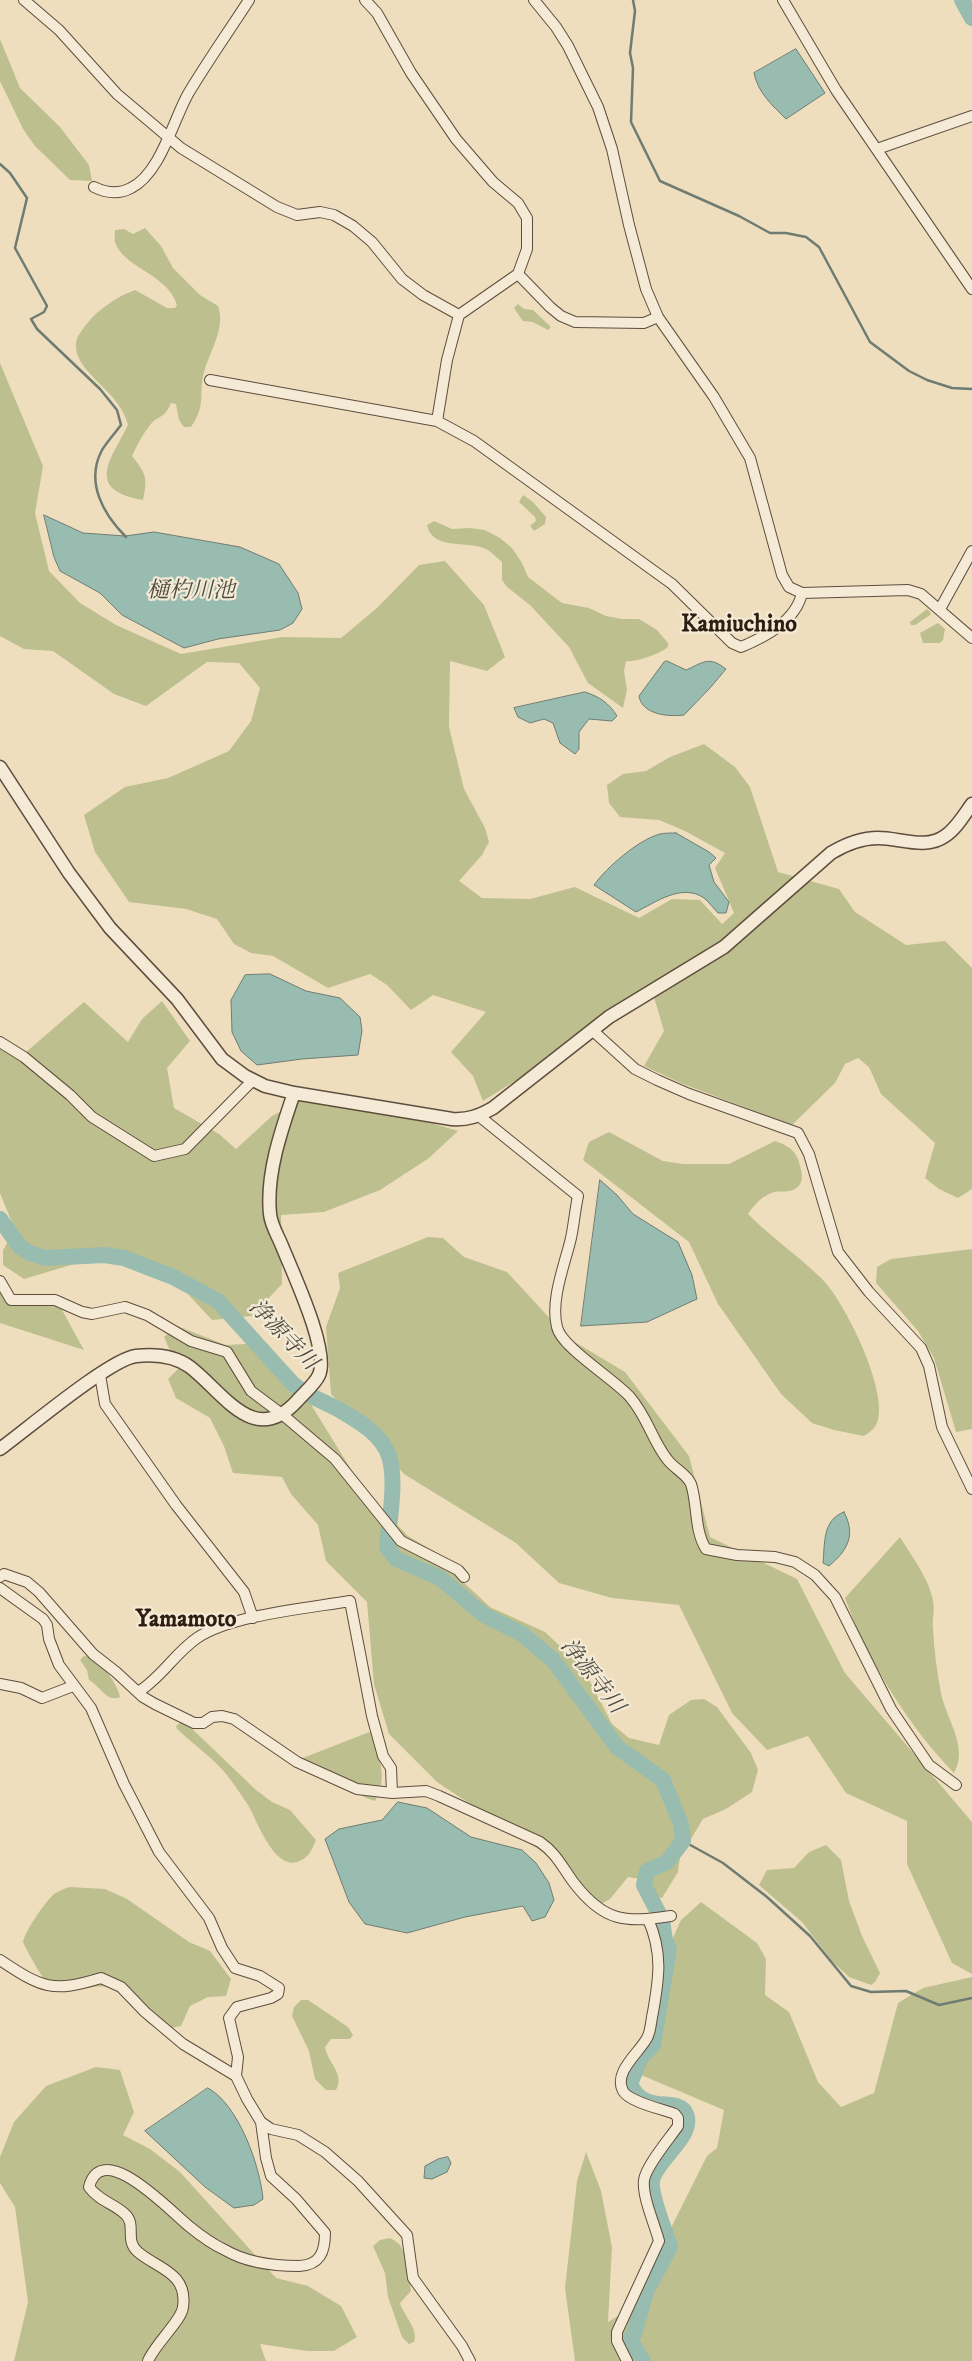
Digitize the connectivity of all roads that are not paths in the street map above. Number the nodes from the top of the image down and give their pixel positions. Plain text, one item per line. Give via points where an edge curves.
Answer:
1 (24, 0) edge
2 (249, 0) edge
3 (365, 0) edge
4 (534, 0) edge
5 (783, 0) edge
6 (972, 116) edge
7 (168, 138) junction
8 (877, 149) junction
9 (94, 188) dead end
10 (518, 274) junction
11 (972, 289) edge
12 (459, 315) junction
13 (658, 318) junction
14 (210, 380) dead end
15 (437, 421) junction
16 (972, 551) edge
17 (802, 594) junction
18 (940, 609) junction
19 (972, 638) edge
20 (0, 767) edge
21 (972, 804) edge
22 (592, 1030) junction
23 (0, 1042) edge
24 (253, 1080) junction
25 (294, 1093) junction
26 (479, 1116) junction
27 (0, 1281) edge
28 (100, 1375) junction
29 (286, 1412) junction
30 (0, 1449) edge
31 (972, 1488) edge
32 (0, 1577) edge
33 (464, 1577) dead end
34 (0, 1588) edge
35 (253, 1618) junction
36 (0, 1684) edge
37 (73, 1686) junction
38 (138, 1692) junction
39 (956, 1785) dead end
40 (392, 1793) junction
41 (671, 1916) dead end
42 (648, 1919) junction
43 (0, 1960) edge
44 (236, 2076) junction
45 (261, 2122) junction
46 (148, 2361) edge
47 (470, 2361) edge
48 (627, 2361) edge

1 - 7 street via 59,30 117,94
2 - 7 street via 188,94
3 - 10 street via 377,13 411,73 456,140 525,212 527,249
4 - 13 street via 568,46 598,107 612,150 646,289
5 - 8 street via 836,90
6 - 8 street
7 - 9 street via 154,164 131,188 106,193
7 - 12 street via 277,207 297,215 320,212 334,215 353,226 372,242 402,279
8 - 11 street
10 - 12 street
10 - 13 street via 550,307 575,322 644,322
12 - 15 street via 447,360
13 - 17 street via 746,448 755,470 782,574 790,586
14 - 15 street
15 - 17 street via 474,441 672,584 732,643 741,646 759,640 789,618
16 - 18 street
17 - 18 street via 908,590 921,594
18 - 19 street
20 - 24 street via 69,874 110,928 177,999 222,1059
21 - 22 street via 954,830 935,842 876,838 849,842 831,852 724,947
22 - 26 street
22 - 31 street via 635,1069 689,1094 798,1133 809,1154 838,1252 869,1292 921,1348 930,1366 942,1427
23 - 24 street via 24,1057 92,1117 154,1156 185,1149
24 - 25 street
25 - 26 street via 434,1118 465,1120
25 - 29 street via 276,1152 269,1197 270,1217 318,1341 321,1365 316,1379
26 - 39 street via 578,1196 558,1288 557,1328 566,1343 630,1397 647,1420 667,1460 690,1482 700,1539 706,1549 737,1556 775,1557 795,1562 815,1575 835,1597 891,1709 923,1757
27 - 29 street via 11,1300 55,1300 92,1314 125,1307 147,1315 191,1341 227,1352 251,1391
28 - 29 street via 126,1358 159,1355 190,1366 247,1416 275,1418
28 - 30 street
28 - 35 street via 105,1404 176,1505 244,1592
29 - 33 street via 336,1459 401,1541 458,1570
32 - 38 street via 4,1574 33,1587 93,1654
34 - 37 street via 43,1619 54,1654
35 - 38 street via 213,1628 196,1638 150,1685
35 - 40 street via 350,1601 372,1716 383,1756 391,1768
36 - 37 street via 22,1688 42,1698
37 - 44 street via 91,1708 158,1852 209,1918 235,1968 260,1976 279,1988 278,1994 271,1998 244,2004 232,2011 229,2018 238,2057
38 - 40 street via 194,1723 222,1716 234,1719 297,1762 357,1789
40 - 42 street via 426,1791 540,1842 553,1851 574,1883 598,1909 630,1921
41 - 42 street
42 - 48 street via 656,1941 660,1975 648,2038 630,2061 621,2085 631,2098 675,2114 678,2126 644,2180 659,2241 617,2332 617,2341
43 - 44 street via 32,1981 49,1986 65,1988 101,1978 121,1988 183,2044
44 - 45 street
45 - 46 street via 271,2176 325,2233 323,2252 318,2261 306,2266 250,2262 207,2240 132,2179 112,2169 101,2170 92,2176 89,2187 96,2197 126,2214 131,2222 131,2243 137,2251 167,2269 183,2295 182,2312
45 - 47 street via 271,2129 298,2135 325,2152 358,2181 407,2235 412,2278

